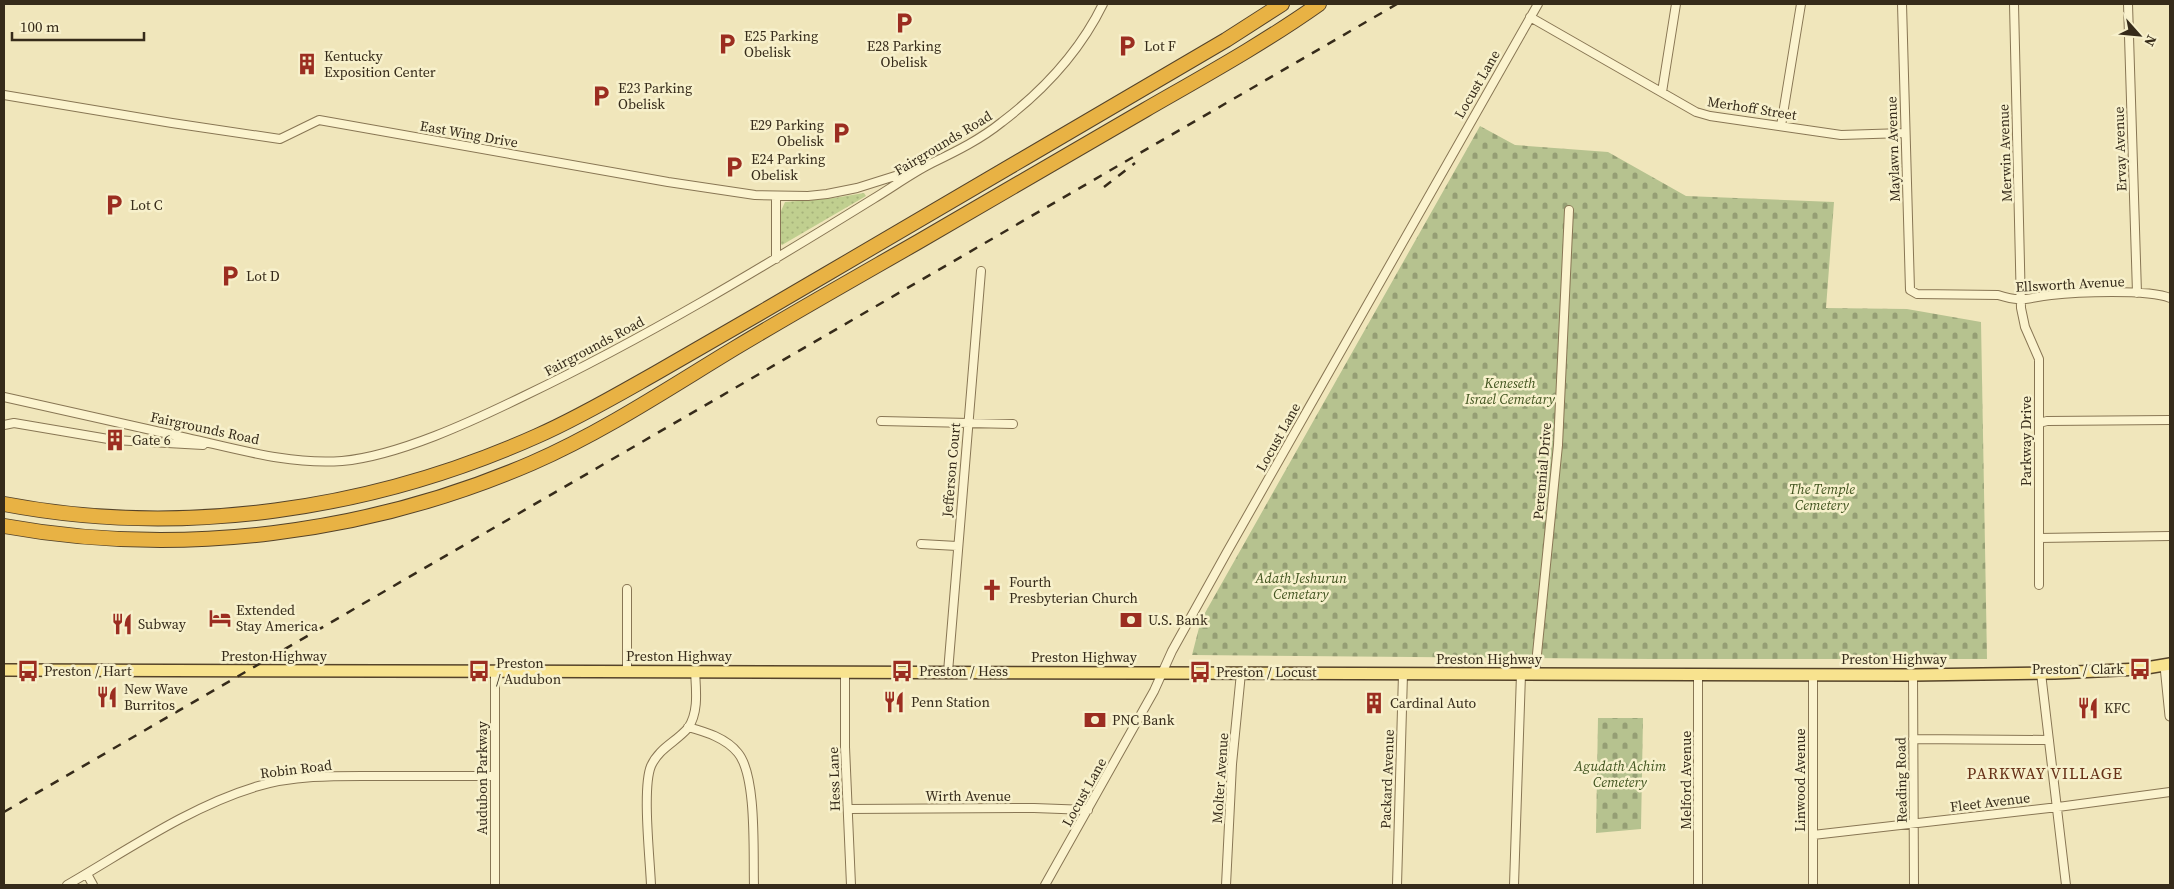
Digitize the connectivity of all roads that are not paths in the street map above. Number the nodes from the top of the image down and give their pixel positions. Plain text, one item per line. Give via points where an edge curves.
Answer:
1 (1103, 4) edge
2 (1282, 4) edge
3 (1319, 4) edge
4 (1538, 4) edge
5 (1676, 4) edge
6 (1801, 4) edge
7 (1902, 4) edge
8 (2014, 4) edge
9 (2128, 4) edge
10 (1530, 18) junction
11 (1662, 92) junction
12 (4, 95) edge
13 (1781, 126) junction
14 (1904, 133) junction
15 (932, 163) junction
16 (776, 196) junction
17 (1569, 210) dead end
18 (776, 259) junction
19 (981, 271) dead end
20 (1911, 292) joint
21 (2136, 293) junction
22 (2170, 298) edge
23 (2021, 301) junction
24 (4, 397) edge
25 (2170, 420) edge
26 (881, 421) dead end
27 (968, 422) junction
28 (2039, 423) junction
29 (1013, 424) dead end
30 (4, 425) edge
31 (226, 447) junction
32 (4, 504) edge
33 (4, 526) edge
34 (2170, 536) edge
35 (2039, 538) junction
36 (921, 544) dead end
37 (957, 546) junction
38 (2039, 585) dead end
39 (627, 589) dead end
40 (2168, 666) edge
41 (4, 670) edge
42 (495, 671) junction
43 (627, 671) junction
44 (845, 671) junction
45 (695, 672) junction
46 (948, 672) junction
47 (1162, 672) junction
48 (1241, 673) junction
49 (2041, 673) junction
50 (1403, 674) junction
51 (1521, 674) junction
52 (1535, 674) junction
53 (1698, 674) junction
54 (1813, 674) junction
55 (1913, 675) junction
56 (2170, 716) edge
57 (688, 727) junction
58 (1913, 739) junction
59 (2049, 740) junction
60 (494, 776) junction
61 (2170, 792) edge
62 (2058, 807) junction
63 (848, 809) junction
64 (1088, 810) junction
65 (1915, 824) junction
66 (1813, 835) junction
67 (87, 874) junction
68 (67, 885) edge
69 (93, 885) edge
70 (495, 885) edge
71 (651, 885) edge
72 (754, 885) edge
73 (851, 885) edge
74 (1045, 885) edge
75 (1226, 885) edge
76 (1397, 885) edge
77 (1514, 885) edge
78 (1698, 885) edge
79 (1813, 885) edge
80 (1914, 885) edge
81 (2066, 885) edge

1 - 15 street, Fairgrounds Road via 1073,54 1036,94 981,137
2 - 32 highway via 1226,40 694,351 570,421 489,456 441,474 358,496 243,514 114,517
3 - 33 highway via 1234,59 612,422 535,462 490,480 430,500 354,519 254,534 172,540 124,539
4 - 10 street, Locust Lane
5 - 11 street
6 - 13 street
7 - 14 street, Maylawn Avenue
8 - 23 street, Merwin Avenue
9 - 21 street, Ervay Avenue
10 - 11 street, Merhoff Street
10 - 47 street, Locust Lane via 1236,535
11 - 13 street, Merhoff Street via 1696,112 1710,116
12 - 16 street, East Wing Drive via 280,139 319,120 668,182 741,194
13 - 14 street, Merhoff Street via 1841,135
14 - 20 street, Maylawn Avenue
15 - 16 street, East Wing Drive via 857,188 808,196
15 - 18 street, Fairgrounds Road
16 - 18 street
17 - 52 street, Perennial Drive via 1558,445
18 - 31 street, Fairgrounds Road via 574,372 486,415 387,452 341,461 291,459
19 - 27 street, Jefferson Court
20 - 23 street, Ellsworth Avenue via 1998,295
21 - 22 street, Ellsworth Avenue via 2161,294
21 - 23 street, Ellsworth Avenue via 2050,295
23 - 28 street, Parkway Drive via 2025,327 2039,359
24 - 31 street, Fairgrounds Road
25 - 28 street
26 - 27 street
27 - 29 street
27 - 37 street, Jefferson Court
28 - 35 street, Parkway Drive
30 - 31 street via 14,423 114,440
34 - 35 street
35 - 38 street, Parkway Drive
36 - 37 street
37 - 46 street, Jefferson Court
39 - 43 street
40 - 49 main road, Preston Highway
40 - 56 street
41 - 42 main road, Preston Highway
42 - 43 main road, Preston Highway
42 - 60 street, Audubon Parkway
43 - 45 main road, Preston Highway
44 - 45 main road, Preston Highway
44 - 46 main road, Preston Highway
44 - 63 street, Hess Lane
45 - 57 street via 696,706
46 - 47 main road, Preston Highway
47 - 48 main road, Preston Highway
47 - 64 street, Locust Lane
48 - 50 main road, Preston Highway
48 - 75 street, Molter Avenue via 1232,764
49 - 55 main road, Preston Highway
49 - 59 street
50 - 51 main road, Preston Highway
50 - 76 street, Packard Avenue
51 - 52 main road, Preston Highway
51 - 77 street
52 - 53 main road, Preston Highway
53 - 54 main road, Preston Highway
53 - 78 street, Melford Avenue
54 - 55 main road, Preston Highway
54 - 66 street, Linwood Avenue
55 - 58 street, Reading Road
57 - 71 street via 657,756 649,774
57 - 72 street via 722,740 744,762 750,786
58 - 59 street
58 - 65 street, Reading Road
59 - 62 street
60 - 67 street, Robin Road via 341,776 263,784 215,802
60 - 70 street, Audubon Parkway
61 - 62 street, Fleet Avenue
62 - 65 street, Fleet Avenue
62 - 81 street
63 - 64 street, Wirth Avenue
63 - 73 street, Hess Lane
64 - 74 street, Locust Lane
65 - 66 street, Fleet Avenue
65 - 80 street, Reading Road
66 - 79 street, Linwood Avenue
67 - 68 street, Robin Road
67 - 69 street

